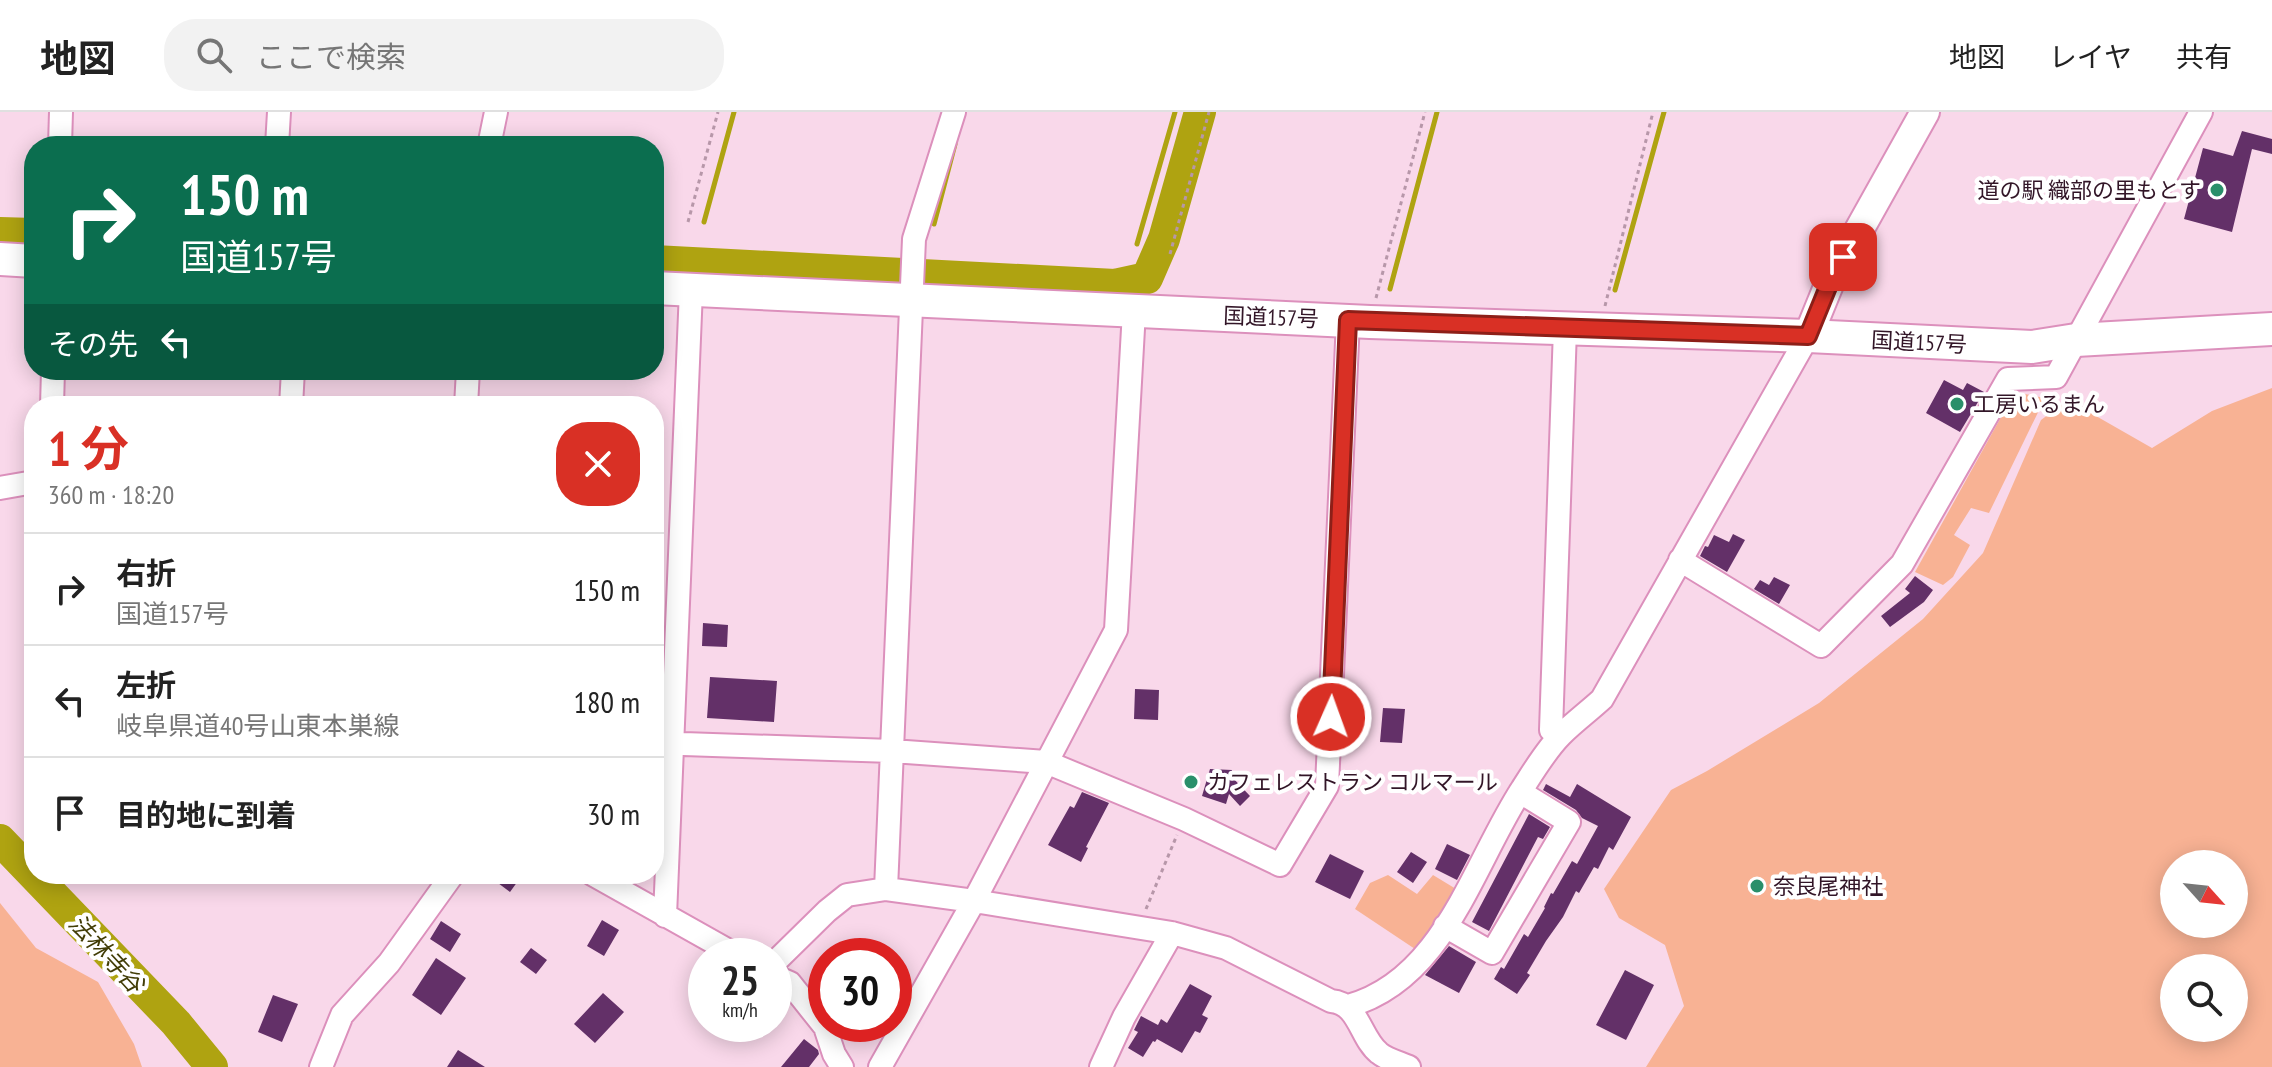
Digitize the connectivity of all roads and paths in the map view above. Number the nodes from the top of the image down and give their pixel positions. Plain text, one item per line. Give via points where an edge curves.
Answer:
1 (61, 112) edge
2 (279, 112) edge
3 (496, 112) edge
4 (718, 112) edge
5 (954, 112) edge
6 (1209, 112) edge
7 (1425, 112) edge
8 (1653, 112) edge
9 (1925, 112) edge
10 (2201, 112) edge
11 (60, 136) edge
12 (278, 136) edge
13 (491, 136) edge
14 (688, 222) dead end
15 (1170, 254) dead end
16 (0, 259) edge
17 (24, 260) edge
18 (664, 289) edge
19 (691, 290) junction
20 (913, 293) junction
21 (1134, 311) junction
22 (1359, 321) junction
23 (1565, 329) junction
24 (2272, 329) edge
25 (1599, 330) junction
26 (1808, 336) junction
27 (2076, 340) junction
28 (24, 484) edge
29 (0, 488) edge
30 (1680, 560) junction
31 (664, 728) edge
32 (1559, 737) junction
33 (664, 744) edge
34 (892, 751) junction
35 (1046, 762) junction
36 (1520, 792) junction
37 (1184, 819) junction
38 (664, 830) edge
39 (446, 884) edge
40 (609, 884) edge
41 (886, 889) junction
42 (974, 901) junction
43 (665, 916) junction
44 (1445, 926) junction
45 (1138, 927) junction
46 (1172, 933) junction
47 (705, 938) edge
48 (792, 945) edge
49 (792, 986) edge
50 (1348, 1006) junction
51 (834, 1063) edge
52 (321, 1067) edge
53 (880, 1067) edge
54 (1101, 1067) edge
55 (1409, 1067) edge

1 - 11 street
2 - 12 street
3 - 13 street
4 - 14 path
5 - 20 street via 914,239
6 - 15 path
7 - 22 path
8 - 25 path
9 - 26 main road via 1830,282
10 - 27 street
16 - 17 highway
18 - 19 highway, 国道157号
19 - 20 highway, 国道157号
19 - 31 street
20 - 21 highway, 国道157号
20 - 34 street
21 - 22 highway, 国道157号
21 - 35 street via 1116,630
22 - 23 highway, 国道157号
22 - 37 street via 1327,786 1280,865
23 - 25 highway, 国道157号
23 - 32 street via 1551,730
24 - 27 highway, 国道157号
25 - 26 highway, 国道157号
26 - 27 highway, 国道157号 via 2032,347
26 - 30 street
27 - 30 street via 2056,377 2008,379 1902,564 1821,646
28 - 29 street
30 - 32 street via 1602,699
32 - 36 street
33 - 34 street
34 - 35 street
34 - 41 street
35 - 37 street
35 - 42 street
36 - 44 street
36 - 44 street via 1569,822 1492,953
37 - 45 path
38 - 43 street
39 - 52 street via 389,963 342,1015
40 - 43 street
41 - 42 street
41 - 48 street via 847,895
42 - 45 street
42 - 53 street
43 - 47 street
44 - 50 street via 1431,950 1393,986
45 - 46 street
46 - 50 street via 1226,948
46 - 54 street
49 - 51 street via 825,1027
50 - 55 street via 1379,1053

